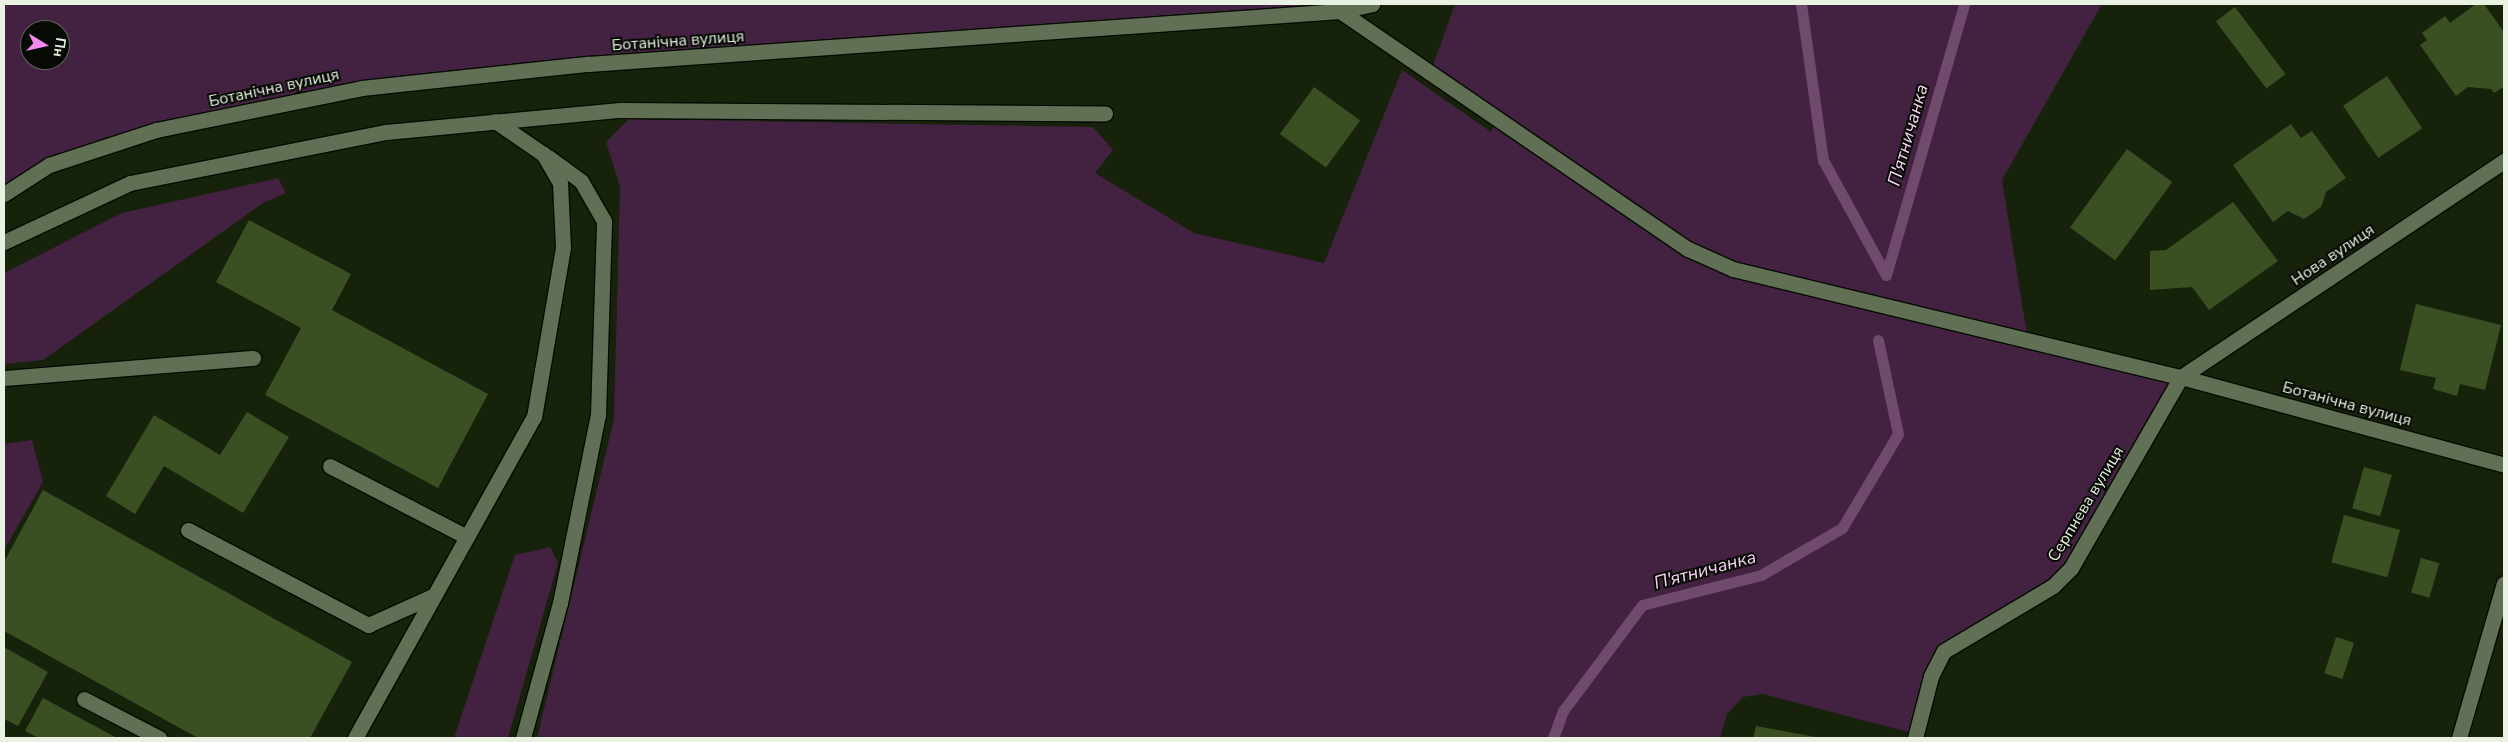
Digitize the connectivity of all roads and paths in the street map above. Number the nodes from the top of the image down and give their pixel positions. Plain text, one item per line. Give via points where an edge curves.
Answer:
1 (1372, 4) edge
2 (1340, 11) junction
3 (1105, 113) dead end
4 (495, 121) junction
5 (543, 154) junction
6 (2504, 161) edge
7 (4, 194) edge
8 (4, 242) edge
9 (253, 358) dead end
10 (2181, 377) junction
11 (4, 378) edge
12 (2504, 465) edge
13 (330, 466) dead end
14 (188, 530) dead end
15 (467, 537) junction
16 (2504, 583) edge
17 (435, 595) junction
18 (84, 699) dead end
19 (159, 738) edge
20 (355, 738) edge
21 (524, 738) edge
22 (1914, 738) edge
23 (2460, 738) edge

1 - 2 street, Ботанічна вулиця
2 - 7 street, Ботанічна вулиця via 588,64 362,88 156,130 49,165
2 - 10 street, Ботанічна вулиця via 1688,249 1733,269
3 - 4 street via 620,110
4 - 5 street
4 - 8 street via 386,132 130,183
5 - 15 street via 560,183 563,248 534,417
5 - 21 street via 581,181 604,221 599,405 560,603
6 - 10 street, Нова вулиця
9 - 11 street
10 - 12 street, Ботанічна вулиця
10 - 22 street, Серпнева вулиця via 2071,568 2053,586 1944,651 1931,676
13 - 15 street
14 - 17 street via 368,624
15 - 17 street
16 - 23 street
17 - 20 street
18 - 19 street

